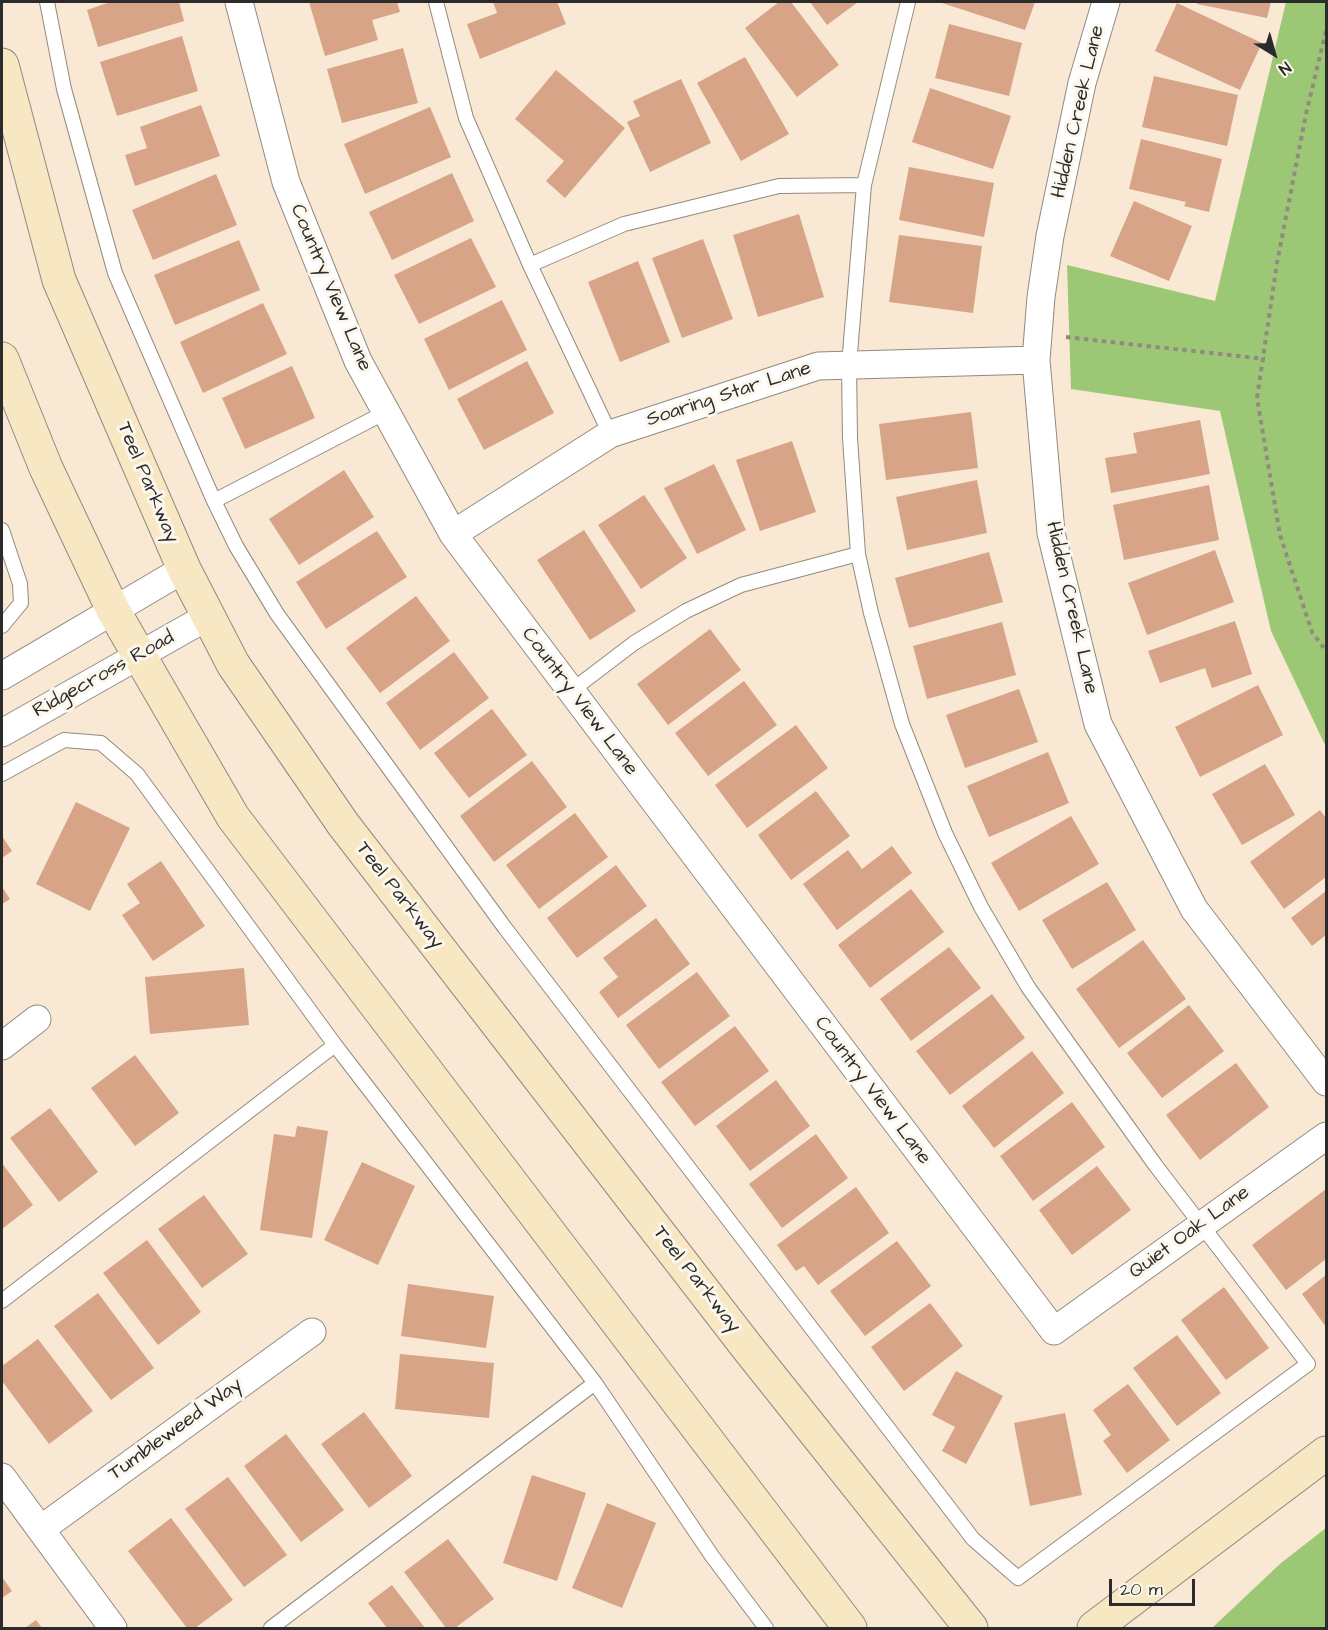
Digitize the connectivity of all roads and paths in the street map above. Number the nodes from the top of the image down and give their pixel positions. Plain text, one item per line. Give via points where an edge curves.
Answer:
1 (47, 2) edge
2 (238, 2) edge
3 (436, 2) edge
4 (908, 2) edge
5 (1106, 2) edge
6 (1326, 31) edge
7 (2, 65) edge
8 (864, 185) junction
9 (530, 265) junction
10 (2, 359) edge
11 (1265, 359) junction
12 (1036, 360) junction
13 (849, 365) junction
14 (386, 412) junction
15 (610, 434) junction
16 (214, 501) junction
17 (2, 530) edge
18 (453, 534) junction
19 (858, 554) junction
20 (184, 569) junction
21 (113, 610) junction
22 (207, 617) junction
23 (2, 626) edge
24 (1326, 651) edge
25 (138, 656) junction
26 (2, 676) edge
27 (571, 691) junction
28 (2, 733) edge
29 (2, 774) edge
30 (37, 1019) dead end
31 (335, 1045) junction
32 (2, 1046) edge
33 (1326, 1082) edge
34 (1326, 1136) edge
35 (1202, 1226) junction
36 (2, 1301) edge
37 (1054, 1330) joint
38 (312, 1332) dead end
39 (595, 1383) junction
40 (1326, 1453) edge
41 (2, 1477) edge
42 (41, 1529) junction
43 (113, 1629) edge
44 (271, 1629) edge
45 (766, 1629) edge
46 (850, 1629) edge
47 (971, 1629) edge
48 (1094, 1629) edge

1 - 16 lane via 64,89 115,273
2 - 14 street, Country View Lane via 286,182 358,361
3 - 9 lane via 465,118
4 - 8 lane
5 - 12 street, Hidden Creek Lane via 1082,83 1050,236
6 - 11 path via 1305,114 1277,263
7 - 20 main road, Teel Parkway via 59,280
8 - 9 lane via 779,186 624,224
8 - 13 lane
9 - 15 lane
10 - 21 main road via 46,468
11 - 12 path via 1057,337
11 - 24 path via 1257,398 1280,535 1312,632
12 - 13 street, Soaring Star Lane
12 - 33 street, Hidden Creek Lane via 1051,533 1098,724 1194,909
13 - 15 street, Soaring Star Lane via 818,366
13 - 19 lane
14 - 16 lane
14 - 18 street, Country View Lane
15 - 18 street, Soaring Star Lane
16 - 35 lane via 277,614 505,928 973,1539 1018,1578 1308,1364
17 - 23 lane via 20,584 21,603
18 - 27 street, Country View Lane
19 - 27 lane via 741,585 634,643
19 - 35 lane via 902,724 945,833 981,907 1028,987
20 - 21 street
20 - 22 main road, Teel Parkway
21 - 25 main road
21 - 26 street
22 - 25 street, Ridgecross Road
22 - 47 main road, Teel Parkway via 233,664 343,824
25 - 28 street, Ridgecross Road
25 - 46 main road via 233,817
27 - 37 street, Country View Lane
29 - 31 lane via 64,740 101,743 137,774
30 - 32 street
31 - 36 lane
31 - 39 lane
34 - 35 street, Quiet Oak Lane
35 - 37 street, Quiet Oak Lane
38 - 42 street, Tumbleweed Way
39 - 44 lane
39 - 45 lane
40 - 48 main road
41 - 42 street
42 - 43 street

